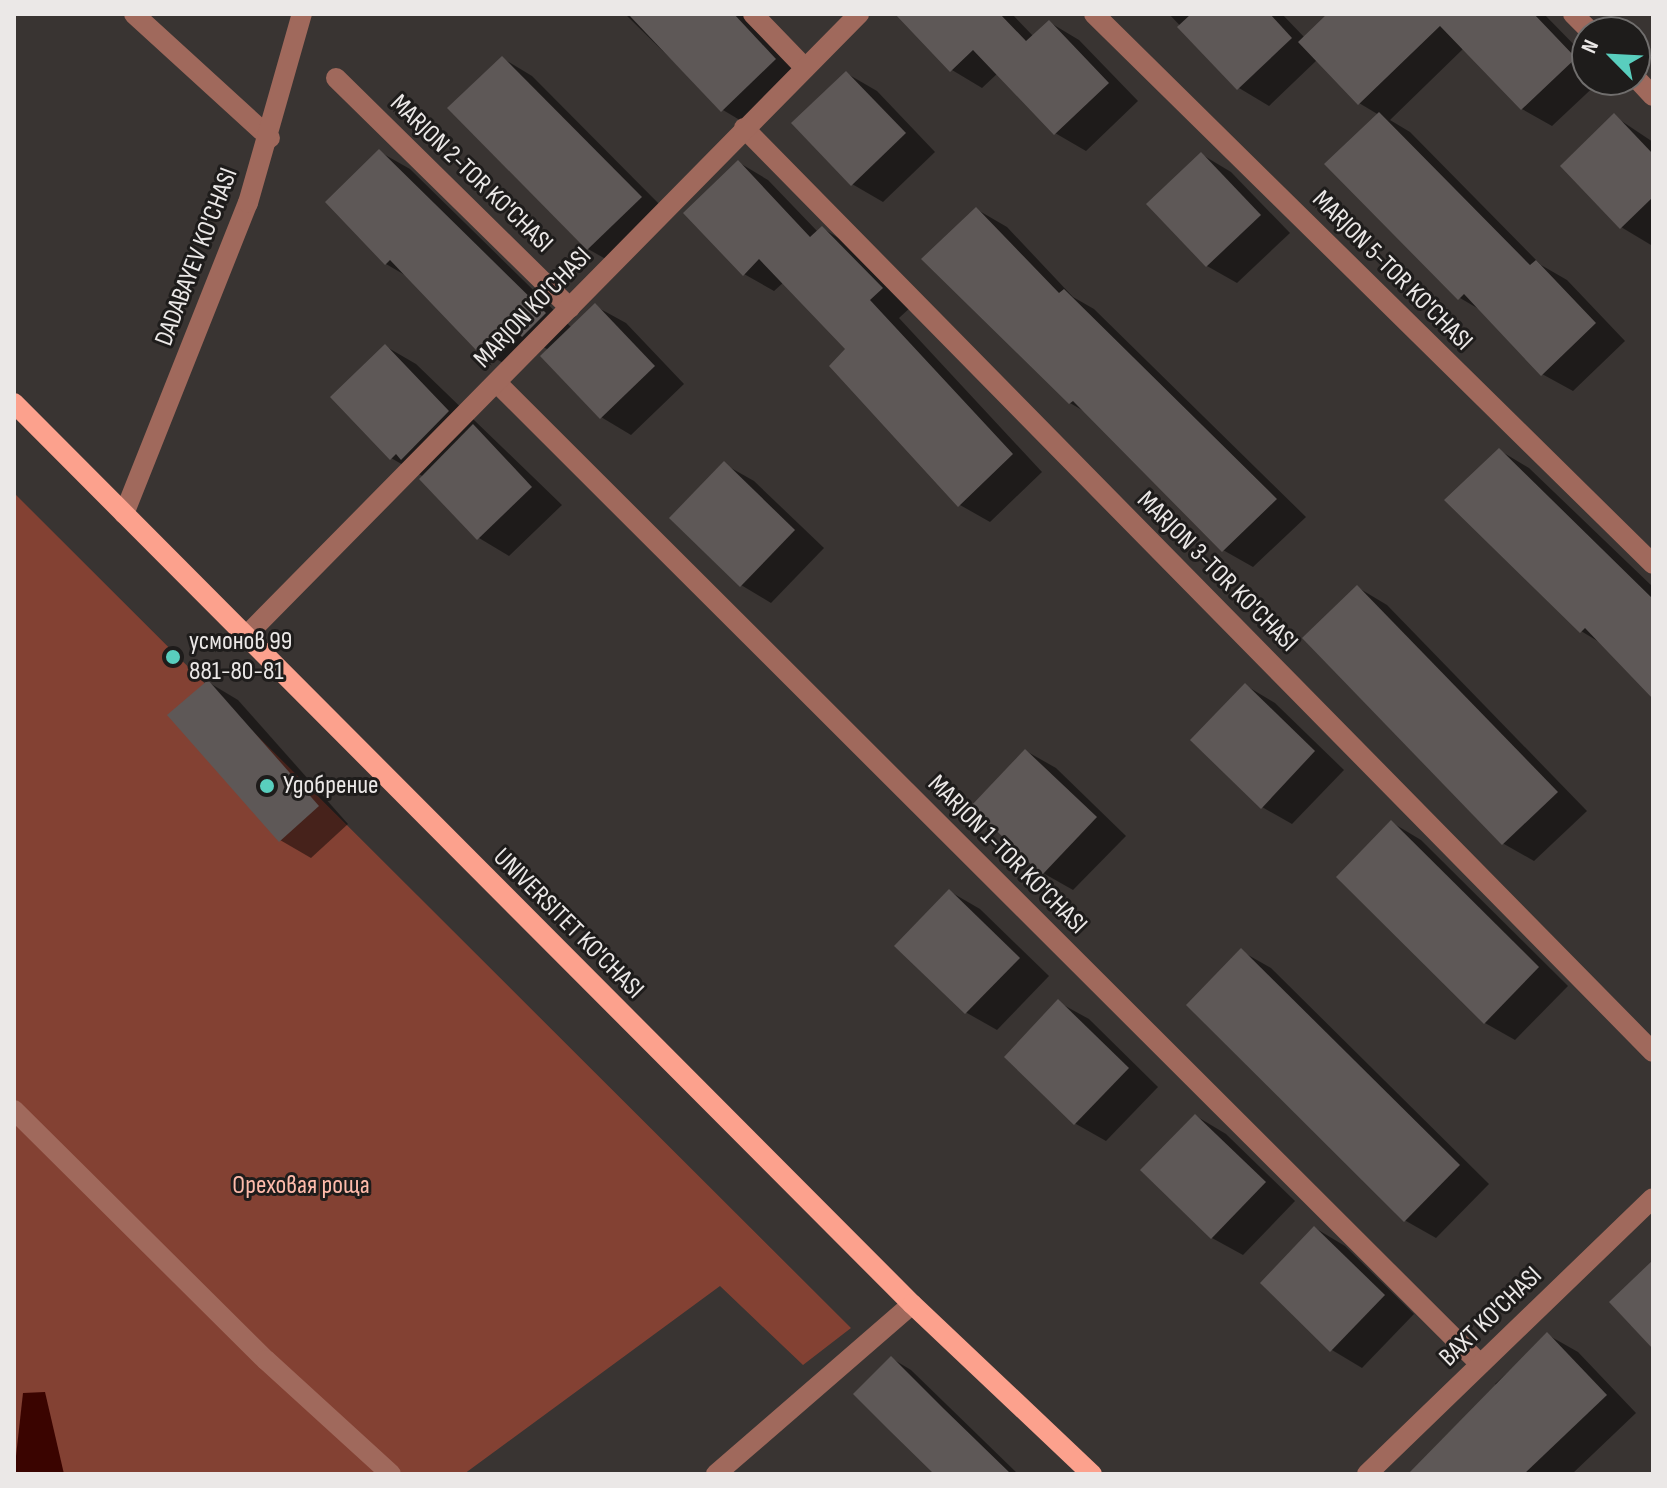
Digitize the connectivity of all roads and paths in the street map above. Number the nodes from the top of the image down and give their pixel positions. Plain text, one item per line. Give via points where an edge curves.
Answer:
1 (134, 14) edge
2 (302, 14) edge
3 (753, 14) edge
4 (859, 14) edge
5 (1094, 14) edge
6 (805, 68) junction
7 (336, 78) dead end
8 (744, 128) junction
9 (270, 138) junction
10 (570, 308) junction
11 (497, 383) junction
12 (14, 403) edge
13 (124, 514) junction
14 (1653, 564) edge
15 (245, 637) junction
16 (1653, 1052) edge
17 (14, 1110) edge
18 (1653, 1198) edge
19 (912, 1304) junction
20 (1480, 1364) junction
21 (391, 1474) edge
22 (716, 1474) edge
23 (1092, 1474) edge
24 (1367, 1474) edge

1 - 9 street
2 - 9 street, DADABAYEV KO'CHASI
3 - 6 street
4 - 6 street, MARJON KO'CHASI
5 - 14 street, MARJON 5-TOR KO'CHASI
6 - 8 street, MARJON KO'CHASI
7 - 10 street, MARJON 2-TOR KO'CHASI
8 - 10 street, MARJON KO'CHASI
8 - 16 street, MARJON 3-TOR KO'CHASI
9 - 13 street, DADABAYEV KO'CHASI
10 - 11 street, MARJON KO'CHASI
11 - 15 street, MARJON KO'CHASI
11 - 20 street, MARJON 1-TOR KO'CHASI
12 - 13 main road, UNIVERSITET KO'CHASI
13 - 15 main road, UNIVERSITET KO'CHASI
15 - 19 main road, UNIVERSITET KO'CHASI
17 - 21 street via 266,1360
18 - 20 street, BAXT KO'CHASI
19 - 22 street
19 - 23 main road, UNIVERSITET KO'CHASI
20 - 24 street, BAXT KO'CHASI

